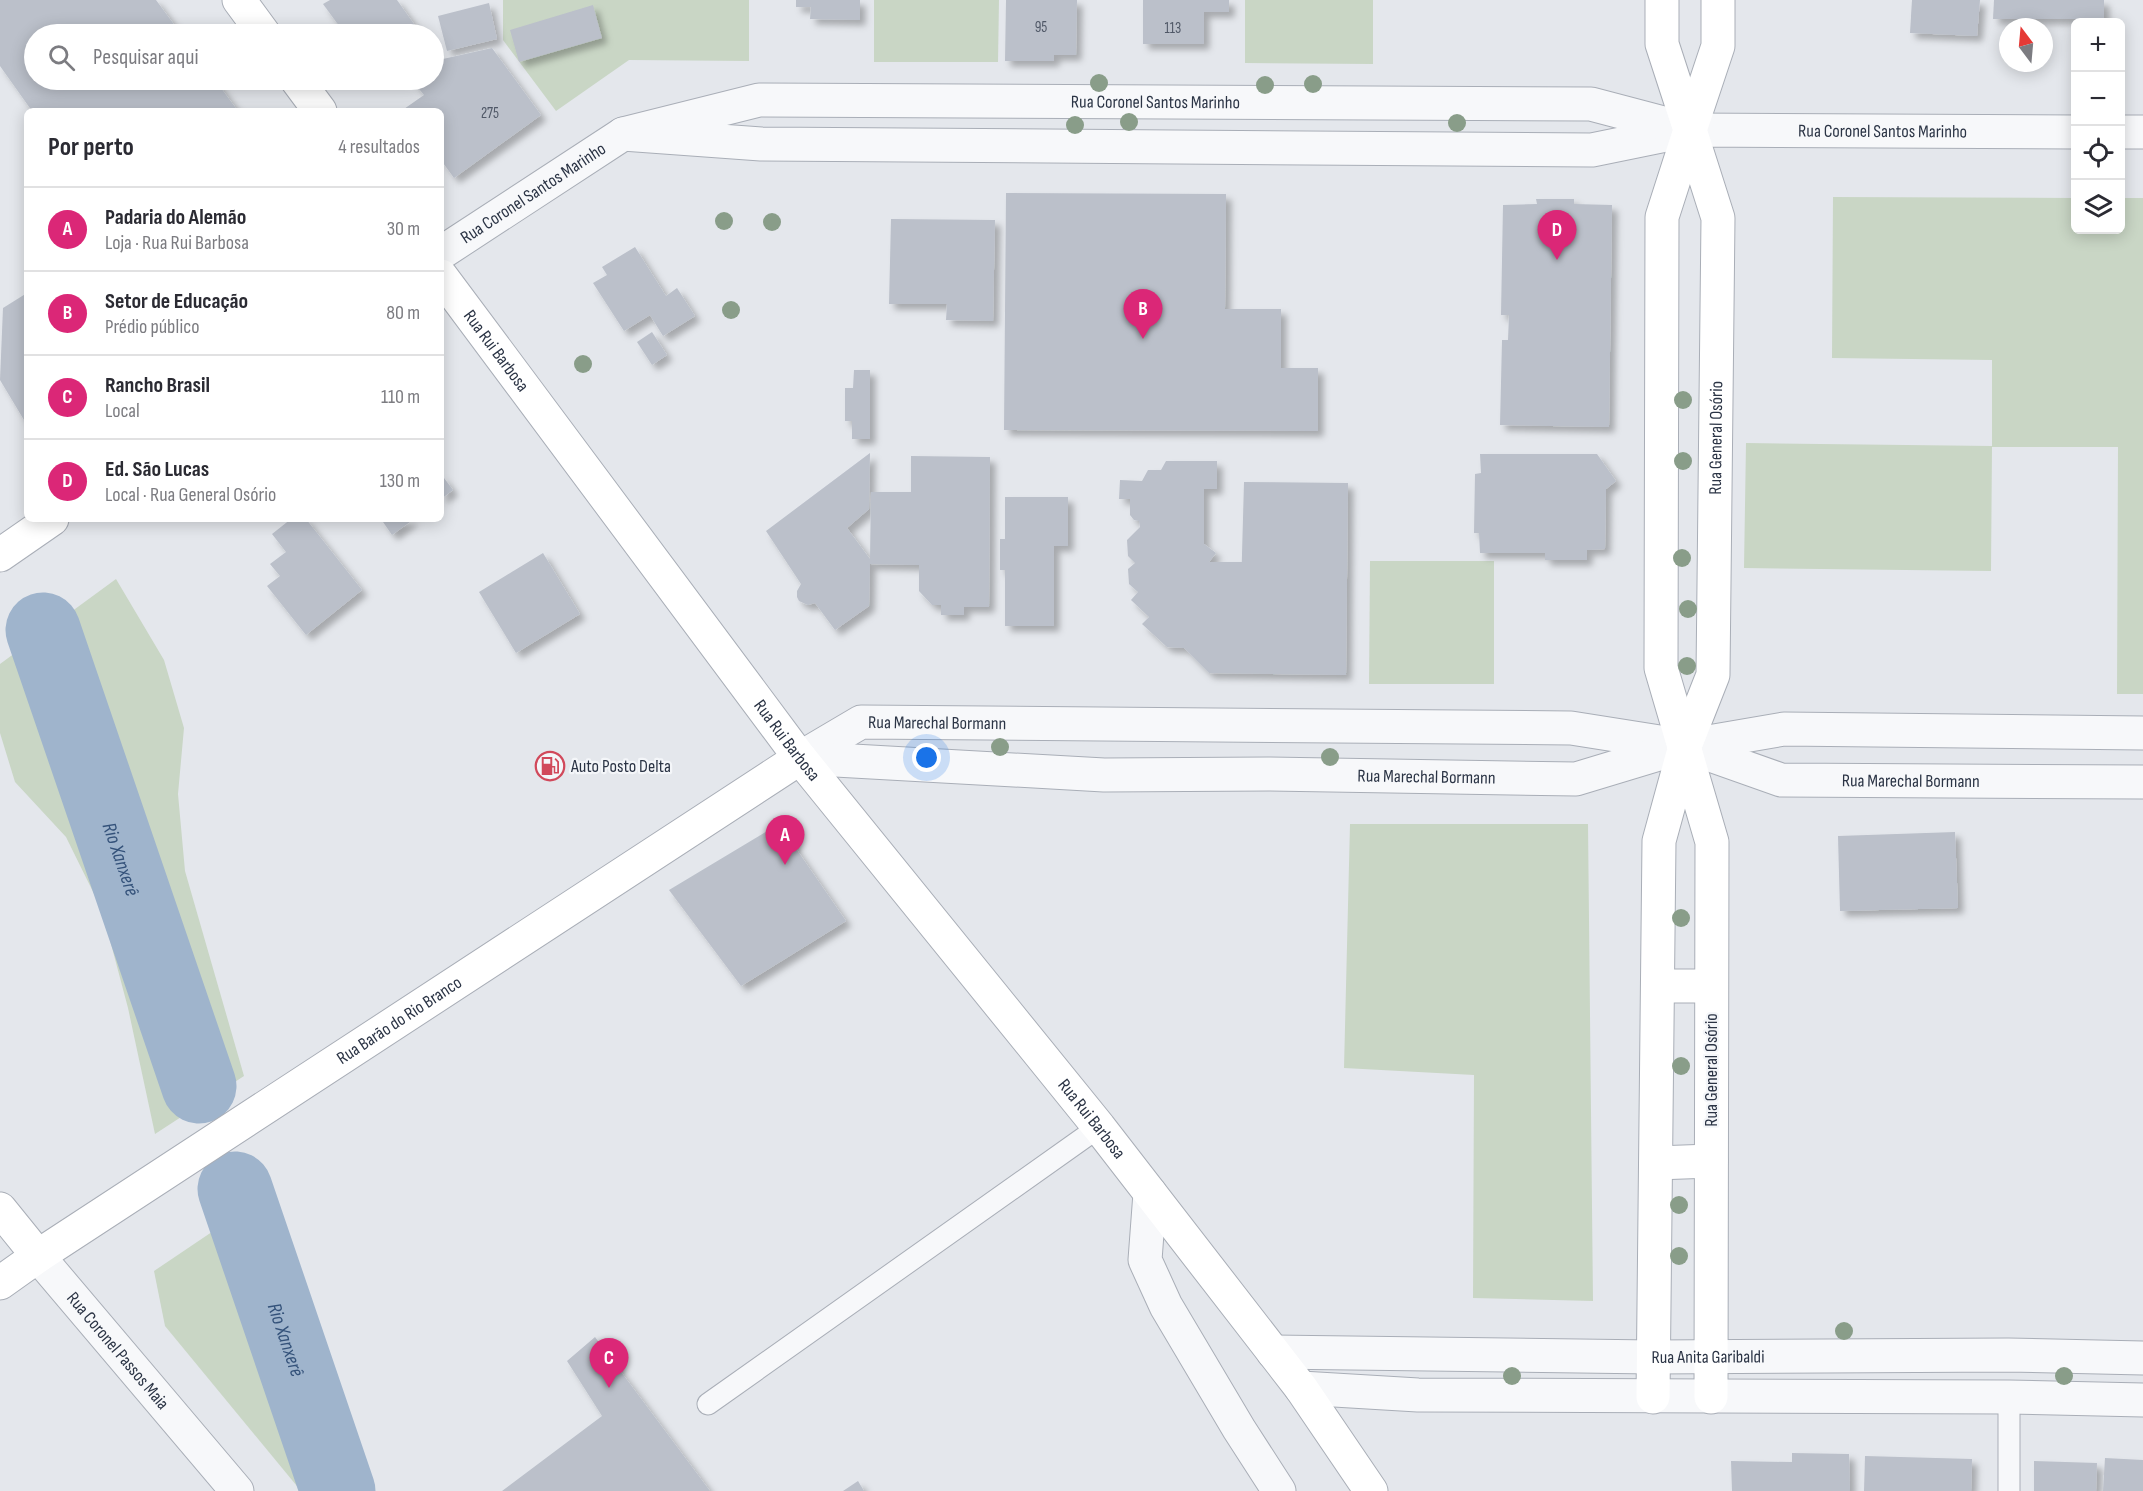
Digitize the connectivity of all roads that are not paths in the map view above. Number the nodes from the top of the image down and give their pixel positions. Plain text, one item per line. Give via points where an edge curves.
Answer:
1 (239, 0) edge
2 (1662, 0) edge
3 (1718, 0) edge
4 (257, 24) edge
5 (304, 90) edge
6 (1024, 101) junction
7 (1339, 103) junction
8 (318, 108) edge
9 (1690, 129) junction
10 (2071, 132) edge
11 (2125, 132) edge
12 (2143, 132) edge
13 (623, 134) junction
14 (1025, 146) junction
15 (1340, 148) junction
16 (444, 251) edge
17 (444, 280) edge
18 (1663, 341) junction
19 (1715, 341) junction
20 (1714, 507) junction
21 (1662, 510) junction
22 (48, 522) edge
23 (0, 555) edge
24 (1106, 724) junction
25 (1269, 725) junction
26 (1424, 726) junction
27 (1962, 731) junction
28 (2143, 733) edge
29 (1685, 746) junction
30 (800, 758) junction
31 (1269, 774) junction
32 (1104, 775) junction
33 (1423, 777) junction
34 (1961, 781) junction
35 (2143, 782) edge
36 (1658, 986) junction
37 (1711, 986) junction
38 (1099, 1128) junction
39 (1711, 1161) junction
40 (1656, 1163) junction
41 (1150, 1193) junction
42 (0, 1209) edge
43 (38, 1256) junction
44 (0, 1283) edge
45 (1273, 1352) junction
46 (2008, 1355) junction
47 (1653, 1357) junction
48 (1711, 1357) junction
49 (2143, 1358) edge
50 (1301, 1388) junction
51 (1653, 1397) junction
52 (1711, 1397) junction
53 (2010, 1397) junction
54 (2143, 1401) edge
55 (708, 1404) dead end
56 (237, 1491) edge
57 (1279, 1491) edge
58 (1371, 1491) edge
59 (2009, 1491) edge

1 - 4 street
2 - 9 street, Rua General Osório via 1662,44
3 - 9 street, Rua General Osório via 1718,46
5 - 8 street
6 - 7 street, Rua Coronel Santos Marinho
6 - 13 street, Rua Coronel Santos Marinho via 759,100
6 - 14 street
7 - 9 street, Rua Coronel Santos Marinho via 1591,104
7 - 15 street
9 - 10 street, Rua Coronel Santos Marinho
9 - 15 street, Rua Coronel Santos Marinho via 1592,150
9 - 18 street, Rua General Osório via 1662,217
9 - 19 street, Rua General Osório via 1718,218
11 - 12 street
13 - 14 street, Rua Coronel Santos Marinho via 761,144
13 - 16 street, Rua Coronel Santos Marinho
14 - 15 street, Rua Coronel Santos Marinho
17 - 30 street, Rua Rui Barbosa
18 - 19 street
18 - 21 street, Rua General Osório
19 - 20 street, Rua General Osório
20 - 21 street
20 - 29 street, Rua General Osório via 1713,675
21 - 29 street, Rua General Osório via 1661,668
22 - 23 street
24 - 25 street, Rua Marechal Bormann
24 - 30 street, Rua Marechal Bormann via 861,722
24 - 32 street
25 - 26 street, Rua Marechal Bormann
25 - 31 street
26 - 29 street, Rua Marechal Bormann via 1571,728
26 - 33 street
27 - 28 street, Rua Marechal Bormann
27 - 29 street, Rua Marechal Bormann via 1784,729
27 - 34 street
29 - 33 street, Rua Marechal Bormann via 1576,779
29 - 34 street, Rua Marechal Bormann via 1780,780
29 - 36 street, Rua General Osório via 1659,841
29 - 37 street, Rua General Osório via 1712,842
30 - 32 street, Rua Marechal Bormann
30 - 38 street, Rua Rui Barbosa
30 - 43 street, Rua Barão do Rio Branco
31 - 32 street, Rua Marechal Bormann
31 - 33 street, Rua Marechal Bormann
34 - 35 street, Rua Marechal Bormann
36 - 37 street
36 - 40 street, Rua General Osório
37 - 39 street, Rua General Osório
38 - 41 street, Rua Rui Barbosa
38 - 55 lane
39 - 40 street
39 - 48 street, Rua General Osório
40 - 47 street, Rua General Osório
41 - 45 street, Rua Rui Barbosa
41 - 57 street via 1145,1260 1166,1306
42 - 43 street, Rua Coronel Passos Maia
43 - 44 street, Rua Barão do Rio Branco
43 - 56 street, Rua Coronel Passos Maia
45 - 47 street, Rua Anita Garibaldi
45 - 50 street, Rua Rui Barbosa
46 - 48 street, Rua Anita Garibaldi
46 - 49 street, Rua Anita Garibaldi
46 - 53 street
47 - 48 street, Rua Anita Garibaldi
47 - 51 street, Rua General Osório
48 - 52 street, Rua General Osório
50 - 51 street via 1418,1395
50 - 58 street, Rua Rui Barbosa
51 - 52 street
52 - 53 street
53 - 54 street
53 - 59 lane

